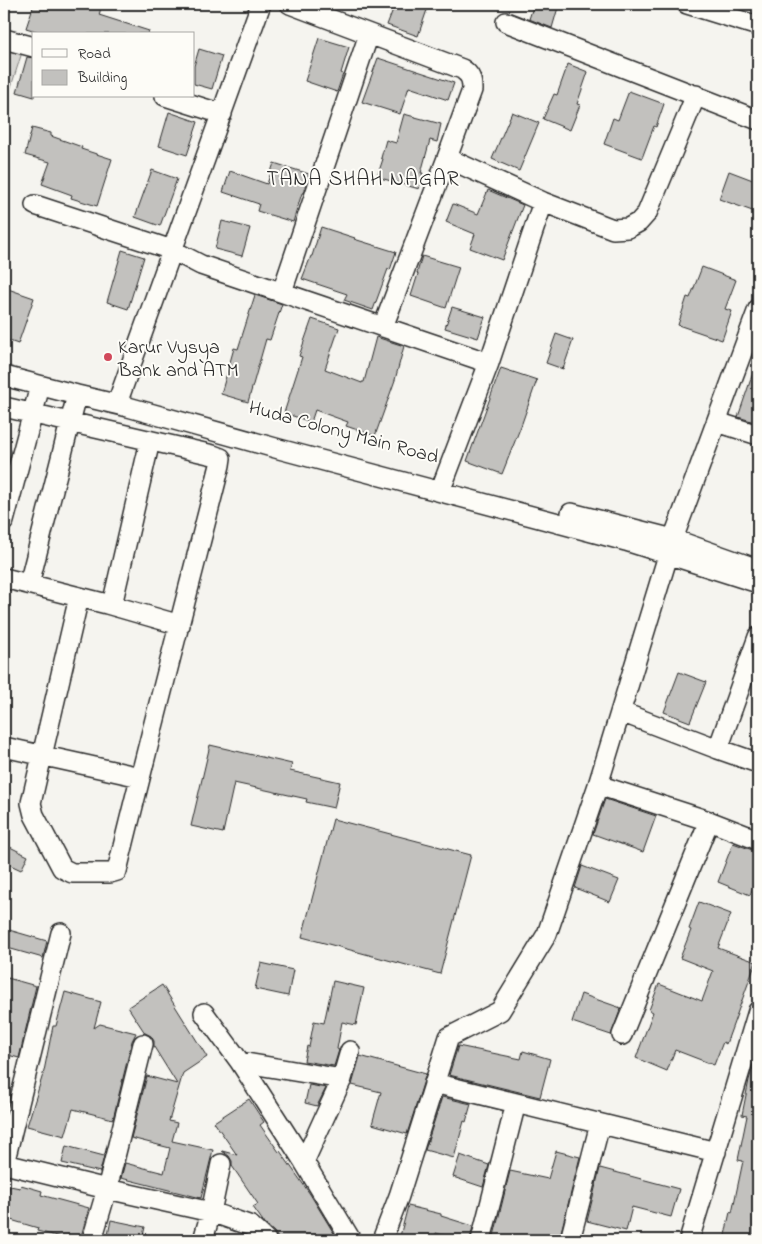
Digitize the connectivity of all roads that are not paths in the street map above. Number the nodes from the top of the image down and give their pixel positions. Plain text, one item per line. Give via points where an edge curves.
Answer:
1 (261, 4) edge
2 (290, 4) edge
3 (687, 4) edge
4 (506, 22) dead end
5 (758, 26) edge
6 (369, 34) junction
7 (4, 39) edge
8 (32, 47) edge
9 (696, 95) junction
10 (171, 98) edge
11 (222, 114) junction
12 (758, 120) edge
13 (447, 158) junction
14 (543, 202) junction
15 (35, 205) dead end
16 (172, 250) junction
17 (282, 292) junction
18 (758, 309) edge
19 (383, 326) junction
20 (489, 363) junction
21 (4, 366) edge
22 (4, 376) edge
23 (40, 386) junction
24 (77, 395) junction
25 (119, 400) junction
26 (4, 407) edge
27 (33, 415) junction
28 (716, 422) junction
29 (71, 423) junction
30 (758, 435) edge
31 (150, 441) junction
32 (444, 481) junction
33 (4, 521) edge
34 (671, 547) junction
35 (758, 569) edge
36 (4, 578) edge
37 (29, 584) junction
38 (758, 584) edge
39 (79, 597) junction
40 (112, 605) junction
41 (180, 626) junction
42 (758, 637) edge
43 (621, 712) junction
44 (4, 746) edge
45 (718, 749) junction
46 (41, 756) junction
47 (758, 763) edge
48 (140, 777) junction
49 (598, 785) junction
50 (708, 821) junction
51 (758, 840) edge
52 (61, 933) dead end
53 (758, 1011) edge
54 (204, 1013) dead end
55 (622, 1035) dead end
56 (143, 1044) dead end
57 (350, 1052) dead end
58 (240, 1062) junction
59 (342, 1079) junction
60 (434, 1083) junction
61 (516, 1103) junction
62 (600, 1124) junction
63 (716, 1152) junction
64 (304, 1162) junction
65 (4, 1164) edge
66 (220, 1164) dead end
67 (107, 1189) junction
68 (211, 1212) junction
69 (92, 1240) edge
70 (203, 1240) edge
71 (266, 1240) edge
72 (351, 1240) edge
73 (382, 1240) edge
74 (481, 1240) edge
75 (570, 1240) edge
76 (689, 1240) edge

1 - 11 street
2 - 6 street
3 - 5 street
4 - 9 street
6 - 13 street via 462,69 470,75 472,90
6 - 17 street
7 - 8 street
9 - 12 street
9 - 14 street via 647,212 639,222 628,228 613,229
10 - 11 street
11 - 16 street
13 - 14 street
13 - 19 street
14 - 20 street
15 - 16 street
16 - 17 street via 201,265
16 - 25 street
17 - 19 street
18 - 28 street
19 - 20 street
20 - 32 street
21 - 25 street, Huda Colony Main Road
22 - 23 street
23 - 24 street
23 - 27 street
24 - 25 street
24 - 29 street
25 - 32 street, Huda Colony Main Road
25 - 34 street via 616,539
26 - 27 street
27 - 29 street
27 - 33 street
28 - 30 street
28 - 34 street
29 - 31 street
29 - 37 street
31 - 40 street
31 - 41 street via 221,458
32 - 34 street, Huda Colony Main Road
34 - 35 street
34 - 38 street
34 - 43 street
36 - 37 street
37 - 39 street
39 - 40 street
39 - 46 street
40 - 41 street
41 - 48 street
42 - 45 street
43 - 45 street
43 - 49 street
44 - 46 street
45 - 47 street
46 - 48 street
46 - 48 street via 31,803 34,815 62,868 72,873 117,871
49 - 50 street
49 - 60 street via 548,934 500,1011 449,1037
50 - 51 street
50 - 55 street
52 - 65 street
53 - 63 street
54 - 58 street
56 - 67 street
57 - 59 street
58 - 59 street
58 - 64 street
59 - 64 street
60 - 61 street
60 - 73 street
61 - 62 street
61 - 74 street
62 - 63 street
62 - 75 street
63 - 76 street
64 - 72 street
65 - 67 street
66 - 68 street
67 - 68 street
67 - 69 street
68 - 70 street
68 - 71 street via 251,1226

